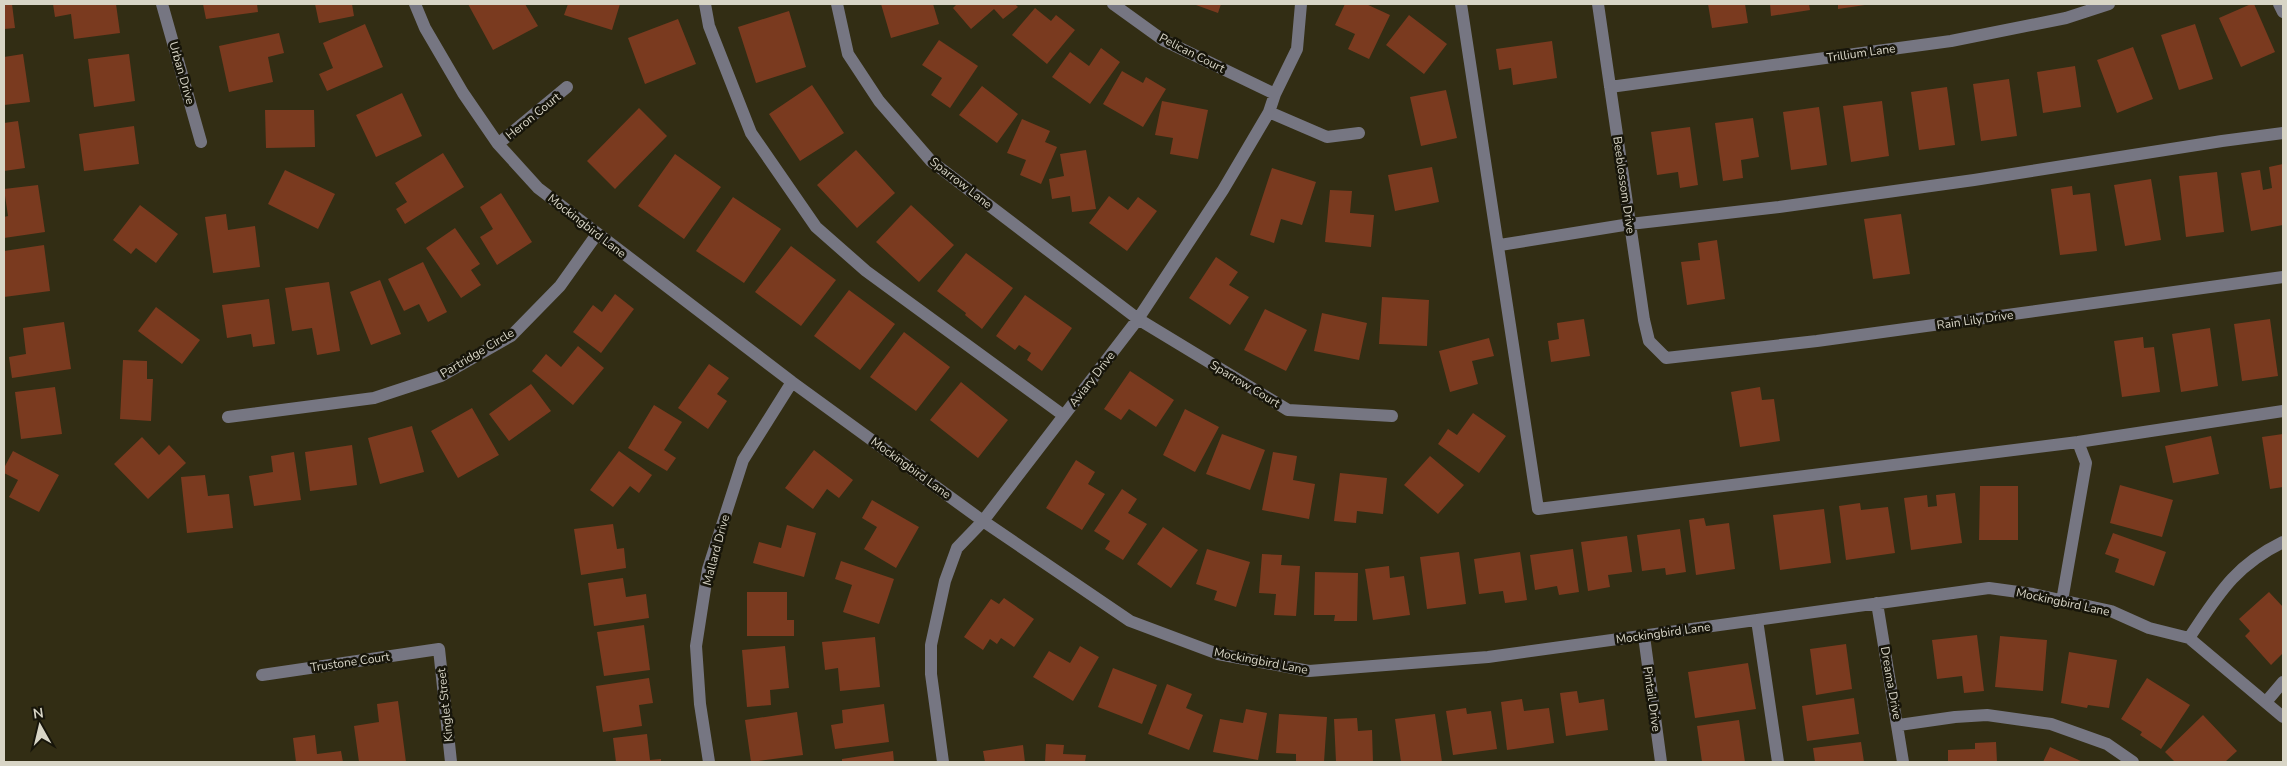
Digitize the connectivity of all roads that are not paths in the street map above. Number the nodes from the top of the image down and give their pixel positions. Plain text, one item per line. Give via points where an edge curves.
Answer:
1 (162, 4) edge
2 (415, 4) edge
3 (705, 4) edge
4 (837, 4) edge
5 (1114, 4) edge
6 (1301, 4) edge
7 (1462, 4) edge
8 (1598, 4) edge
9 (2109, 4) edge
10 (2279, 4) edge
11 (2283, 12) edge
12 (567, 87) dead end
13 (1610, 87) junction
14 (1275, 94) junction
15 (1269, 112) junction
16 (2283, 133) edge
17 (1359, 134) dead end
18 (201, 142) dead end
19 (498, 144) junction
20 (1630, 224) junction
21 (597, 234) junction
22 (1500, 245) junction
23 (2283, 278) edge
24 (1138, 319) junction
25 (1666, 358) joint
26 (792, 382) junction
27 (2283, 411) edge
28 (1063, 415) junction
29 (1392, 416) dead end
30 (228, 417) dead end
31 (2078, 442) junction
32 (983, 521) junction
33 (2283, 542) edge
34 (2062, 600) junction
35 (1877, 603) junction
36 (1757, 620) junction
37 (1644, 636) junction
38 (2189, 638) junction
39 (439, 648) joint
40 (262, 675) dead end
41 (2283, 682) edge
42 (2266, 702) junction
43 (2283, 717) edge
44 (1898, 725) junction
45 (451, 762) edge
46 (708, 762) edge
47 (943, 762) edge
48 (1661, 762) edge
49 (1778, 762) edge
50 (1904, 762) edge
51 (2133, 762) edge

1 - 18 street, Urban Drive
2 - 19 street, Mockingbird Lane via 425,28 463,93
3 - 28 street via 708,26 751,133 816,227 866,271
4 - 24 street, Sparrow Lane via 848,54 880,101 931,161
5 - 14 street, Pelican Court via 1163,40
6 - 14 street, Aviary Drive via 1297,49
7 - 22 street
8 - 13 street, Beeblossom Drive
9 - 13 street, Trillium Lane via 2066,18 1951,41
10 - 11 street
12 - 19 street, Heron Court
13 - 20 street, Beeblossom Drive
14 - 15 street, Aviary Drive
15 - 17 street via 1327,137
15 - 24 street, Aviary Drive via 1223,190
16 - 20 street via 1974,180
19 - 21 street, Mockingbird Lane via 538,188
20 - 22 street
20 - 25 street, Beeblossom Drive via 1648,341
21 - 26 street, Mockingbird Lane
21 - 30 street, Partridge Circle via 560,286 511,336 441,376 374,398
22 - 31 street via 1538,509
23 - 25 street, Rain Lily Drive via 1817,341
24 - 28 street, Aviary Drive
24 - 29 street, Sparrow Court via 1288,410
26 - 32 street, Mockingbird Lane
26 - 46 street, Mallard Drive via 743,460 708,569 696,646
27 - 31 street
28 - 32 street, Aviary Drive
31 - 34 street via 2086,463
32 - 37 street, Mockingbird Lane via 1130,621 1218,654 1309,671 1488,657
32 - 47 street, Aviary Drive via 957,548 945,581 931,645 931,674
33 - 38 street via 2261,553 2227,582
34 - 35 street, Mockingbird Lane via 1988,588
34 - 38 street, Mockingbird Lane via 2111,611 2149,628
35 - 36 street, Mockingbird Lane
35 - 44 street, Dreama Drive
36 - 37 street, Mockingbird Lane
36 - 49 street
37 - 48 street, Pintail Drive
38 - 42 street, Mockingbird Lane
39 - 40 street, Trustone Court
39 - 45 street, Kinglet Street
41 - 42 street
42 - 43 street, Mockingbird Lane
44 - 50 street, Dreama Drive
44 - 51 street via 1987,714 2051,724 2107,744

